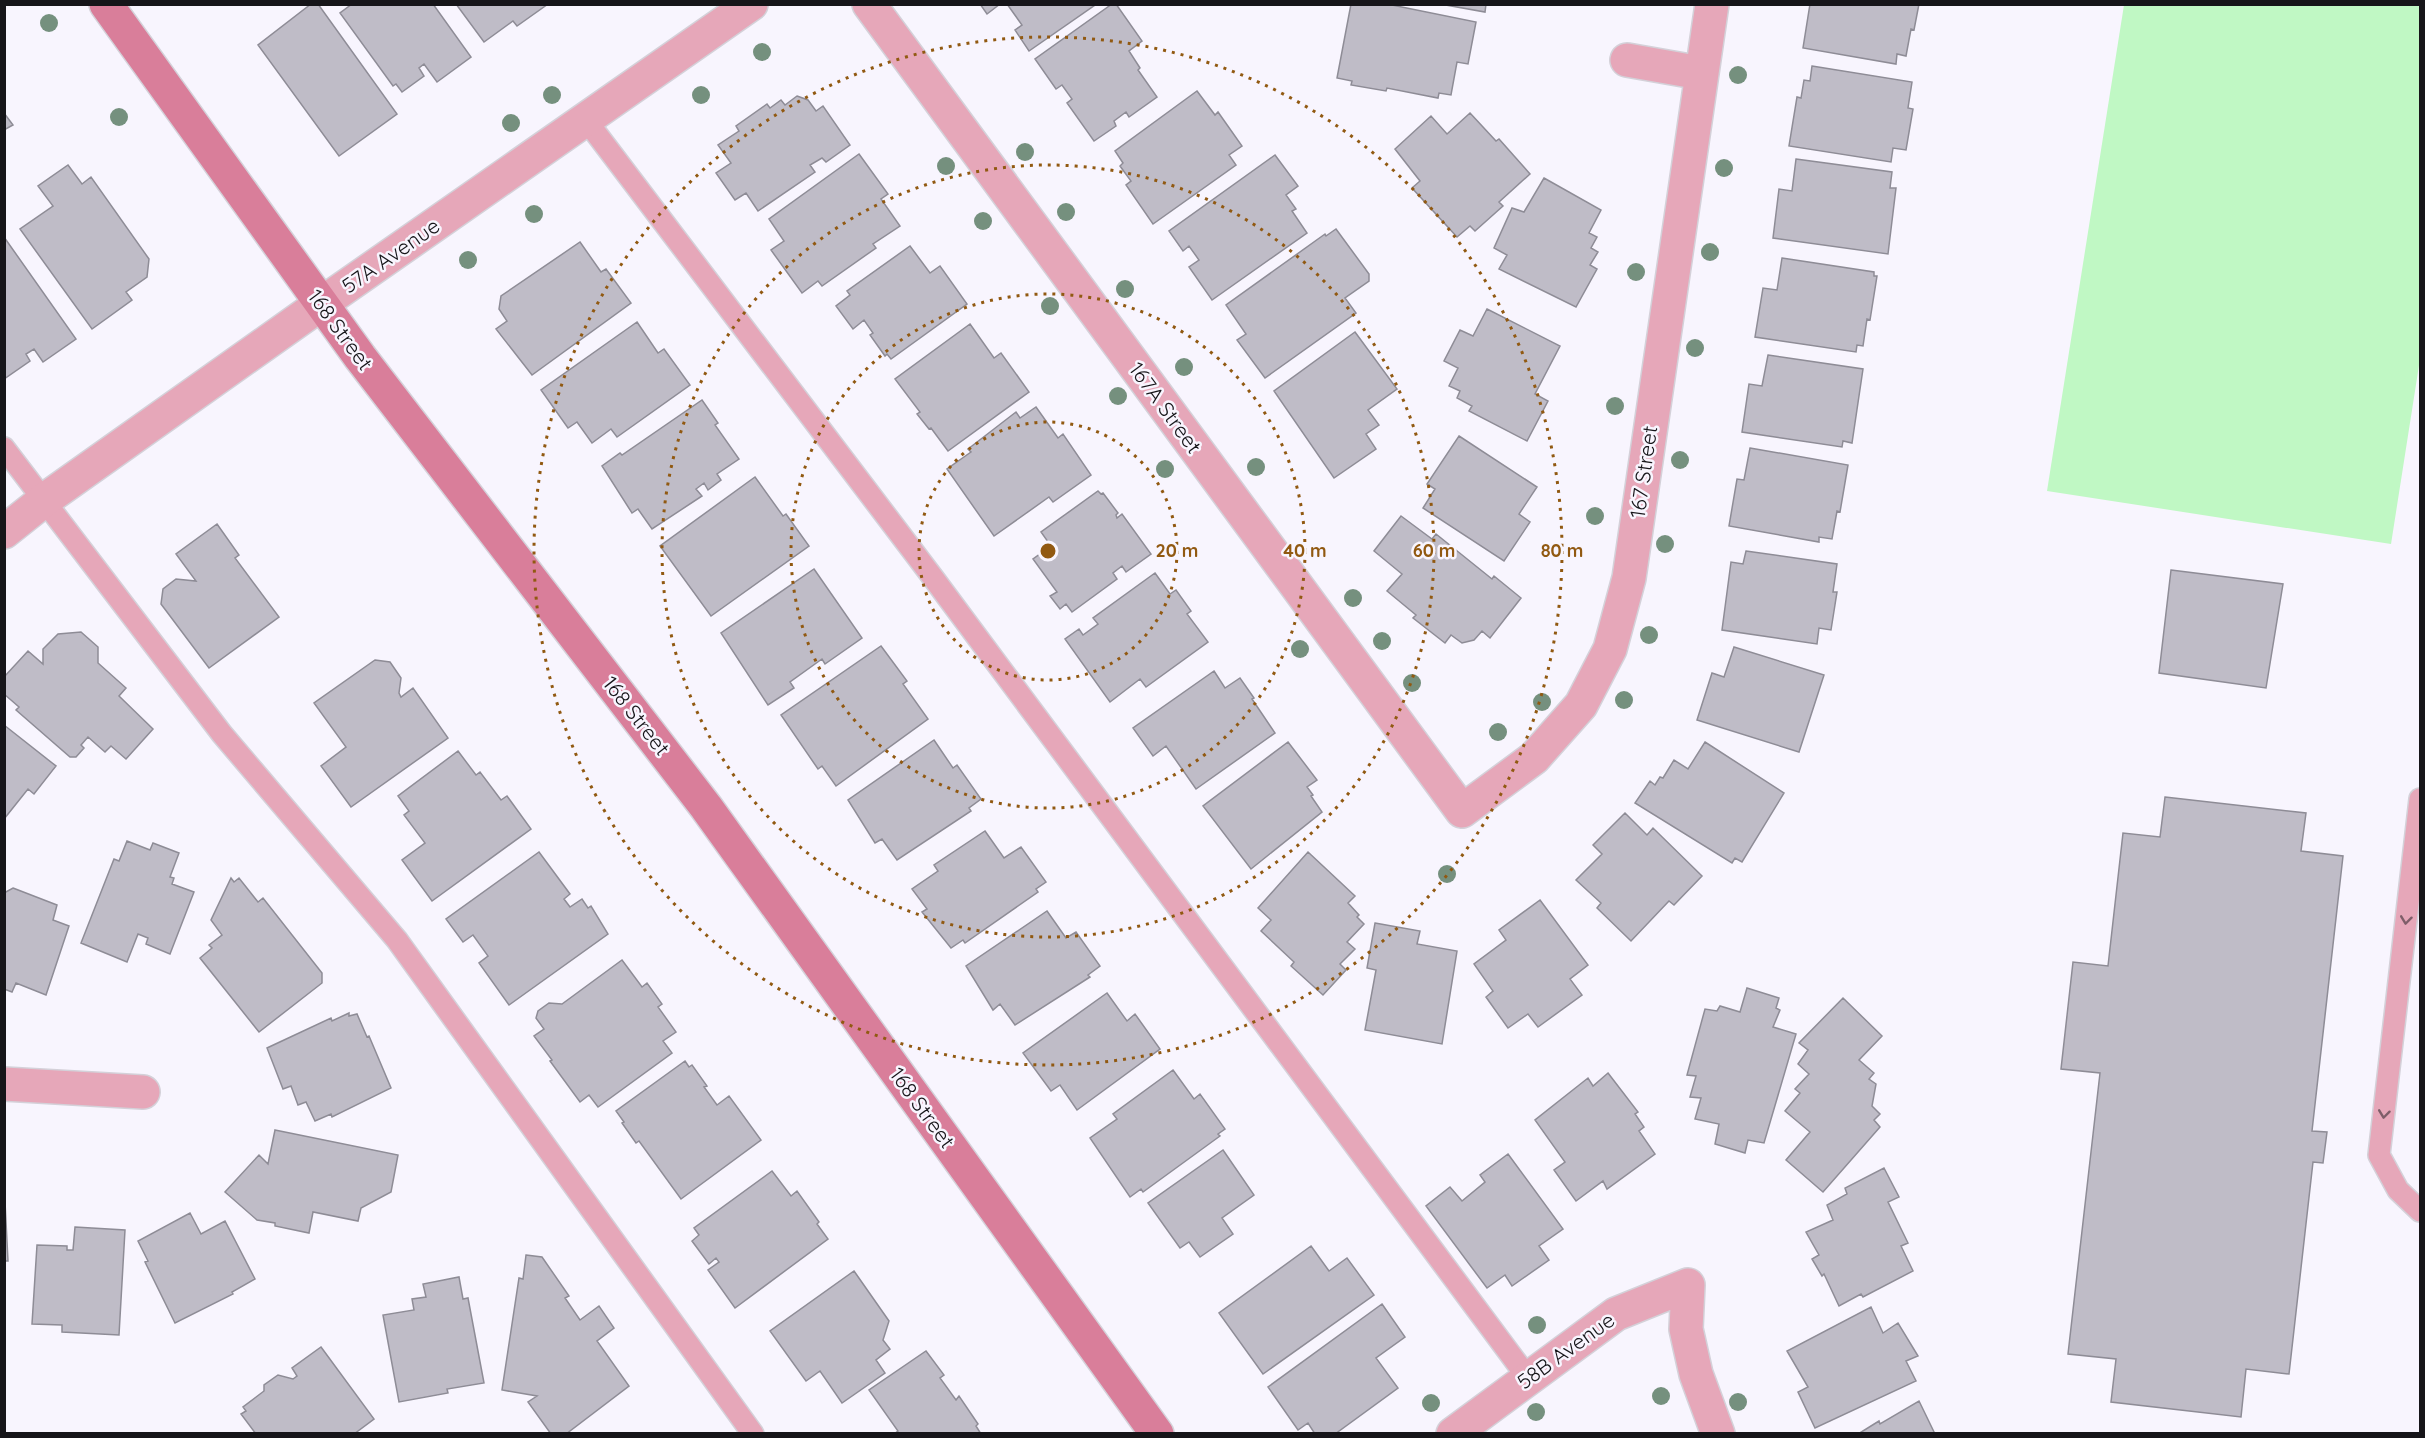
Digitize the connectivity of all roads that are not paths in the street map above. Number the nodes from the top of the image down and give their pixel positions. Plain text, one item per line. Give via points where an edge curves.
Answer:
1 (106, 4) edge
2 (751, 4) edge
3 (869, 4) edge
4 (1712, 4) edge
5 (1627, 60) dead end
6 (1701, 73) junction
7 (586, 120) junction
8 (321, 304) junction
9 (4, 448) edge
10 (43, 501) junction
11 (4, 532) edge
12 (2421, 799) edge
13 (1462, 811) joint
14 (4, 1084) edge
15 (143, 1092) dead end
16 (2421, 1211) edge
17 (1528, 1378) junction
18 (753, 1434) edge
19 (1157, 1434) edge
20 (1453, 1434) edge
21 (1718, 1434) edge

1 - 8 main road, 168 Street
2 - 7 street, 57A Avenue
3 - 13 street, 167A Street
4 - 6 street, 167 Street
5 - 6 street
6 - 13 street, 167 Street via 1629,578 1610,649 1581,705 1534,758
7 - 8 street, 57A Avenue
7 - 17 lane via 941,589
8 - 10 street, 57A Avenue
8 - 19 main road, 168 Street via 706,807
9 - 10 lane
10 - 11 street, 57A Avenue
10 - 18 lane via 222,734 396,940
12 -> 16 lane via 2379,1155 2398,1190
14 - 15 street
17 - 20 street, 58B Avenue
17 - 21 street, 58B Avenue via 1616,1314 1688,1285 1686,1329 1696,1374

